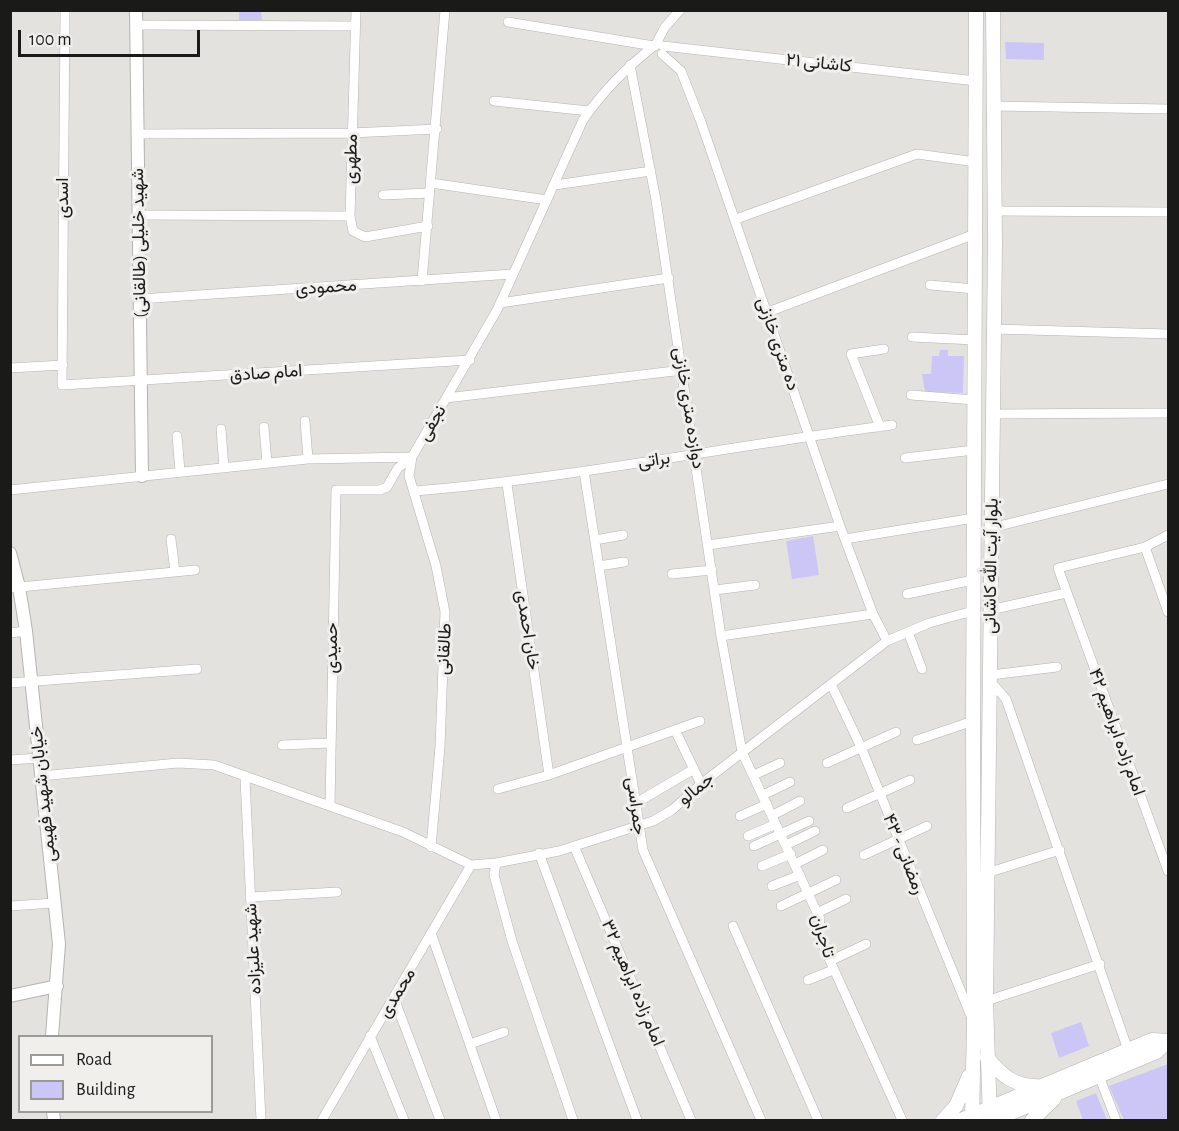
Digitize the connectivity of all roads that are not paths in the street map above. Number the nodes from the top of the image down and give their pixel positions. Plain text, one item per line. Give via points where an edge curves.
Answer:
1 (65, 10) edge
2 (136, 10) edge
3 (356, 10) edge
4 (446, 10) edge
5 (680, 10) edge
6 (976, 10) edge
7 (993, 10) edge
8 (508, 22) dead end
9 (137, 26) junction
10 (356, 26) junction
11 (658, 48) junction
12 (630, 65) junction
13 (976, 81) junction
14 (494, 100) dead end
15 (993, 106) junction
16 (1168, 109) edge
17 (589, 111) junction
18 (437, 129) junction
19 (351, 133) junction
20 (137, 134) junction
21 (976, 162) junction
22 (651, 171) junction
23 (431, 183) junction
24 (555, 185) junction
25 (430, 193) junction
26 (383, 195) dead end
27 (547, 200) junction
28 (994, 211) junction
29 (1168, 212) edge
30 (137, 215) junction
31 (350, 216) junction
32 (736, 219) junction
33 (428, 226) junction
34 (975, 234) junction
35 (513, 274) junction
36 (669, 278) junction
37 (422, 281) junction
38 (930, 285) dead end
39 (975, 289) junction
40 (139, 299) junction
41 (500, 303) junction
42 (768, 312) junction
43 (994, 329) junction
44 (1168, 334) edge
45 (912, 337) dead end
46 (975, 340) junction
47 (884, 349) dead end
48 (470, 360) junction
49 (63, 365) junction
50 (10, 368) edge
51 (683, 370) junction
52 (141, 381) junction
53 (62, 385) joint
54 (911, 395) dead end
55 (446, 398) junction
56 (974, 400) junction
57 (1168, 412) edge
58 (993, 414) junction
59 (306, 421) dead end
60 (892, 425) dead end
61 (264, 427) dead end
62 (880, 427) junction
63 (221, 429) dead end
64 (177, 436) dead end
65 (810, 436) junction
66 (974, 450) junction
67 (696, 453) junction
68 (412, 457) junction
69 (905, 458) dead end
70 (308, 459) junction
71 (267, 463) junction
72 (224, 468) junction
73 (180, 471) junction
74 (584, 471) junction
75 (142, 476) junction
76 (507, 484) junction
77 (1168, 484) edge
78 (10, 490) edge
79 (415, 491) junction
80 (974, 518) junction
81 (840, 526) junction
82 (991, 528) junction
83 (623, 535) dead end
84 (1168, 535) edge
85 (171, 539) dead end
86 (845, 539) junction
87 (595, 540) junction
88 (708, 545) junction
89 (1145, 547) junction
90 (10, 553) edge
91 (624, 562) dead end
92 (599, 566) junction
93 (195, 570) dead end
94 (712, 570) junction
95 (175, 572) junction
96 (672, 574) dead end
97 (974, 580) junction
98 (755, 585) dead end
99 (15, 588) edge
100 (715, 590) junction
101 (1066, 593) junction
102 (907, 594) dead end
103 (990, 610) junction
104 (973, 611) junction
105 (1168, 612) edge
106 (873, 614) junction
107 (26, 631) junction
108 (908, 632) junction
109 (10, 633) edge
110 (721, 636) junction
111 (887, 641) junction
112 (1057, 666) dead end
113 (197, 669) dead end
114 (922, 669) dead end
115 (991, 678) junction
116 (31, 680) junction
117 (10, 683) edge
118 (831, 684) junction
119 (700, 721) dead end
120 (973, 721) junction
121 (675, 730) junction
122 (896, 732) dead end
123 (917, 740) dead end
124 (330, 743) junction
125 (282, 745) dead end
126 (861, 747) junction
127 (628, 748) junction
128 (742, 752) junction
129 (39, 758) junction
130 (10, 760) edge
131 (780, 763) dead end
132 (827, 763) dead end
133 (694, 769) junction
134 (549, 775) junction
135 (754, 775) junction
136 (41, 776) junction
137 (245, 778) junction
138 (910, 780) dead end
139 (790, 782) dead end
140 (701, 784) junction
141 (498, 789) dead end
142 (879, 793) junction
143 (765, 800) junction
144 (800, 801) dead end
145 (636, 803) junction
146 (330, 806) junction
147 (847, 808) dead end
148 (740, 816) dead end
149 (774, 819) junction
150 (809, 821) dead end
151 (927, 826) dead end
152 (637, 827) junction
153 (815, 831) dead end
154 (782, 834) junction
155 (748, 836) dead end
156 (898, 839) junction
157 (574, 846) junction
158 (754, 846) dead end
159 (431, 847) junction
160 (788, 850) junction
161 (823, 850) dead end
162 (1060, 850) junction
163 (539, 854) junction
164 (864, 855) dead end
165 (496, 863) junction
166 (795, 864) junction
167 (471, 865) junction
168 (762, 866) dead end
169 (1168, 871) edge
170 (987, 873) junction
171 (800, 874) junction
172 (836, 880) dead end
173 (772, 886) dead end
174 (337, 892) dead end
175 (808, 894) junction
176 (250, 897) junction
177 (846, 899) dead end
178 (54, 903) junction
179 (10, 906) edge
180 (781, 906) dead end
181 (817, 913) junction
182 (734, 926) dead end
183 (431, 933) junction
184 (866, 944) dead end
185 (1100, 964) junction
186 (832, 966) junction
187 (808, 980) dead end
188 (57, 986) junction
189 (10, 996) edge
190 (394, 998) junction
191 (986, 1001) junction
192 (974, 1024) junction
193 (504, 1032) dead end
194 (52, 1035) edge
195 (370, 1036) junction
196 (1168, 1041) edge
197 (470, 1044) junction
198 (1128, 1050) junction
199 (980, 1058) junction
200 (1099, 1076) junction
201 (1050, 1085) junction
202 (1064, 1091) junction
203 (991, 1112) edge
204 (969, 1115) edge
205 (261, 1120) edge
206 (322, 1120) edge
207 (404, 1120) edge
208 (440, 1120) edge
209 (496, 1120) edge
210 (573, 1120) edge
211 (637, 1120) edge
212 (691, 1120) edge
213 (761, 1120) edge
214 (818, 1120) edge
215 (902, 1120) edge
216 (943, 1120) edge
217 (1032, 1120) edge
218 (1116, 1120) edge

1 - 49 street, اسدی
2 - 9 street, شهید خلیلی (طالقانی)
3 - 10 street, مطهری
4 - 18 street
5 - 11 street via 665,27
6 - 13 main road, بلوار آیت الله کاشانی
7 - 15 main road, بلوار آیت الله کاشانی
8 - 11 street, کاشانی ۲۱
9 - 10 street
9 - 20 street, شهید خلیلی (طالقانی)
10 - 19 street, مطهری
11 - 12 street, نجفی
11 - 13 street, کاشانی ۲۱
11 - 32 street, ده متری خازنی via 681,71
12 - 17 street, نجفی
12 - 22 street, دوازده متری خازنی
13 - 21 main road, بلوار آیت الله کاشانی
14 - 17 street
15 - 16 street
15 - 28 main road, بلوار آیت الله کاشانی
17 - 24 street, نجفی
18 - 19 street
18 - 23 street
19 - 20 street
19 - 31 street, مطهری
20 - 30 street, شهید خلیلی (طالقانی)
21 - 32 street via 917,154
21 - 34 main road, بلوار آیت الله کاشانی
22 - 24 street
22 - 36 street, دوازده متری خازنی
23 - 25 street
23 - 27 street
24 - 27 street, نجفی
25 - 26 street
25 - 33 street
27 - 35 street, نجفی
28 - 29 street
28 - 43 main road, بلوار آیت الله کاشانی
30 - 31 street
30 - 40 street, شهید خلیلی (طالقانی)
31 - 33 street via 353,231 365,237
32 - 42 street, ده متری خازنی
33 - 37 street
34 - 39 main road, بلوار آیت الله کاشانی
34 - 42 street
35 - 37 street, محمودی
35 - 41 street, نجفی
36 - 41 street
36 - 51 street, دوازده متری خازنی
37 - 40 street, محمودی
38 - 39 street
39 - 46 main road, بلوار آیت الله کاشانی
40 - 52 street, شهید خلیلی (طالقانی)
41 - 48 street, نجفی
42 - 65 street, ده متری خازنی
43 - 44 street
43 - 58 main road, بلوار آیت الله کاشانی
45 - 46 street
46 - 56 main road, بلوار آیت الله کاشانی
47 - 62 street via 851,354
48 - 52 street, امام صادق
48 - 55 street, نجفی
49 - 50 street
49 - 53 street, اسدی
51 - 55 street
51 - 67 street, دوازده متری خازنی
52 - 53 street, امام صادق
52 - 75 street, شهید خلیلی (طالقانی)
54 - 56 street
55 - 68 street, نجفی
56 - 66 main road, بلوار آیت الله کاشانی
57 - 58 street
58 - 82 main road, بلوار آیت الله کاشانی
59 - 70 street
60 - 62 street, براتی
61 - 71 street
62 - 65 street, براتی
63 - 72 street
64 - 73 street
65 - 67 street, براتی
65 - 81 street, ده متری خازنی
66 - 69 street
66 - 80 main road, بلوار آیت الله کاشانی
67 - 74 street, براتی
67 - 88 street, دوازده متری خازنی
68 - 70 street, نجفی
68 - 79 street, طالقانی via 410,476
68 - 124 street, حمیدی via 398,468 387,487 336,490
70 - 71 street, نجفی
71 - 72 street, نجفی
72 - 73 street, نجفی
73 - 75 street, نجفی
74 - 76 street, براتی
74 - 87 street, جمراسی
75 - 78 street, نجفی
76 - 79 street, براتی
76 - 134 street, خان احمدی
77 - 82 street
79 - 159 street, طالقانی via 445,612 440,747
80 - 86 street
80 - 97 main road, بلوار آیت الله کاشانی
81 - 86 street, ده متری خازنی
81 - 88 street
82 - 103 main road, بلوار آیت الله کاشانی
83 - 87 street
84 - 89 street
85 - 95 street
86 - 106 street, ده متری خازنی
87 - 92 street, جمراسی
88 - 94 street, دوازده متری خازنی
89 - 101 street, امام زاده ابراهیم ۴۲ via 1058,568
89 - 105 street
90 - 99 street, خیابان شهید فهیمی
91 - 92 street
92 - 127 street, جمراسی
93 - 95 street
94 - 96 street
94 - 100 street, دوازده متری خازنی
95 - 99 street
97 - 102 street
97 - 104 main road, بلوار آیت الله کاشانی
98 - 100 street
99 - 107 street, خیابان شهید فهیمی
100 - 110 street, دوازده متری خازنی
101 - 103 street
101 - 169 street, امام زاده ابراهیم ۴۲
103 - 104 main road
103 - 115 main road, بلوار آیت الله کاشانی
104 - 108 street, جمالو
104 - 120 main road, بلوار آیت الله کاشانی
106 - 110 street
106 - 111 street, ده متری خازنی
107 - 109 street
107 - 116 street, خیابان شهید فهیمی
108 - 111 street, جمالو
108 - 114 street
110 - 128 street, دوازده متری خازنی
111 - 118 street, جمالو
112 - 115 street
113 - 116 street
115 - 162 street via 1006,699
115 - 170 main road, بلوار آیت الله کاشانی
116 - 117 street
116 - 129 street, خیابان شهید فهیمی
118 - 126 street, رمضانی - ۴۳
118 - 128 street, جمالو
119 - 121 street
120 - 123 street
120 - 192 main road, بلوار آیت الله کاشانی
121 - 127 street
121 - 133 street
122 - 126 street
124 - 125 street
124 - 146 street, حمیدی
126 - 132 street
126 - 142 street, رمضانی - ۴۳
127 - 134 street
127 - 145 street, جمراسی
128 - 135 street, تاجران
128 - 140 street, جمالو
129 - 130 street
129 - 136 street, خیابان شهید فهیمی
131 - 135 street
133 - 140 street
133 - 145 street
134 - 141 street
135 - 143 street, تاجران
136 - 137 street via 197,762
136 - 178 street, خیابان شهید فهیمی
137 - 146 street
137 - 176 street, شهید علیزاده
138 - 142 street
139 - 143 street
140 - 152 street, جمالو via 672,810
142 - 147 street
142 - 156 street, رمضانی - ۴۳
143 - 148 street
143 - 149 street, تاجران
144 - 149 street
145 - 152 street, جمراسی
146 - 159 street via 403,832
149 - 154 street, تاجران
149 - 155 street
150 - 154 street
151 - 156 street
152 - 157 street, جمالو
152 - 213 street, جمراسی via 643,850
153 - 160 street
154 - 158 street
154 - 160 street, تاجران
156 - 164 street
156 - 192 street, رمضانی - ۴۳
157 - 163 street, جمالو
157 - 212 street, امام زاده ابراهیم ۳۲
159 - 167 street
160 - 166 street, تاجران
160 - 168 street
161 - 166 street
162 - 170 street
162 - 185 street
163 - 165 street, جمالو
163 - 211 street
165 - 167 street, جمالو
165 - 210 street via 494,875 512,941
166 - 171 street, تاجران
167 - 183 street, محمدی
170 - 191 main road, بلوار آیت الله کاشانی
171 - 173 street
171 - 175 street, تاجران
172 - 175 street
174 - 176 street
175 - 180 street
175 - 181 street, تاجران
176 - 205 street, شهید علیزاده
177 - 181 street
178 - 179 street
178 - 188 street, خیابان شهید فهیمی via 59,944
181 - 186 street, تاجران via 818,934
182 - 214 street
183 - 190 street, محمدی
183 - 197 street
184 - 186 street
185 - 191 street
185 - 198 street
186 - 187 street
186 - 215 street, تاجران
188 - 189 street
188 - 194 street, خیابان شهید فهیمی
190 - 195 street, محمدی
190 - 208 street
191 - 199 main road, بلوار آیت الله کاشانی
192 - 199 main road, بلوار آیت الله کاشانی
193 - 197 street
195 - 206 street, محمدی
195 - 207 street
196 - 198 main road via 1152,1040
196 - 200 main road via 1156,1052
197 - 209 street
198 - 201 main road
199 - 201 main road via 1013,1083 1031,1087
199 - 203 main road, بلوار آیت الله کاشانی
199 - 204 main road, بلوار آیت الله کاشانی
199 - 216 main road via 956,1106
200 - 202 main road
200 - 218 street
201 - 203 main road
202 - 203 main road
202 - 217 main road
203 - 204 main road

